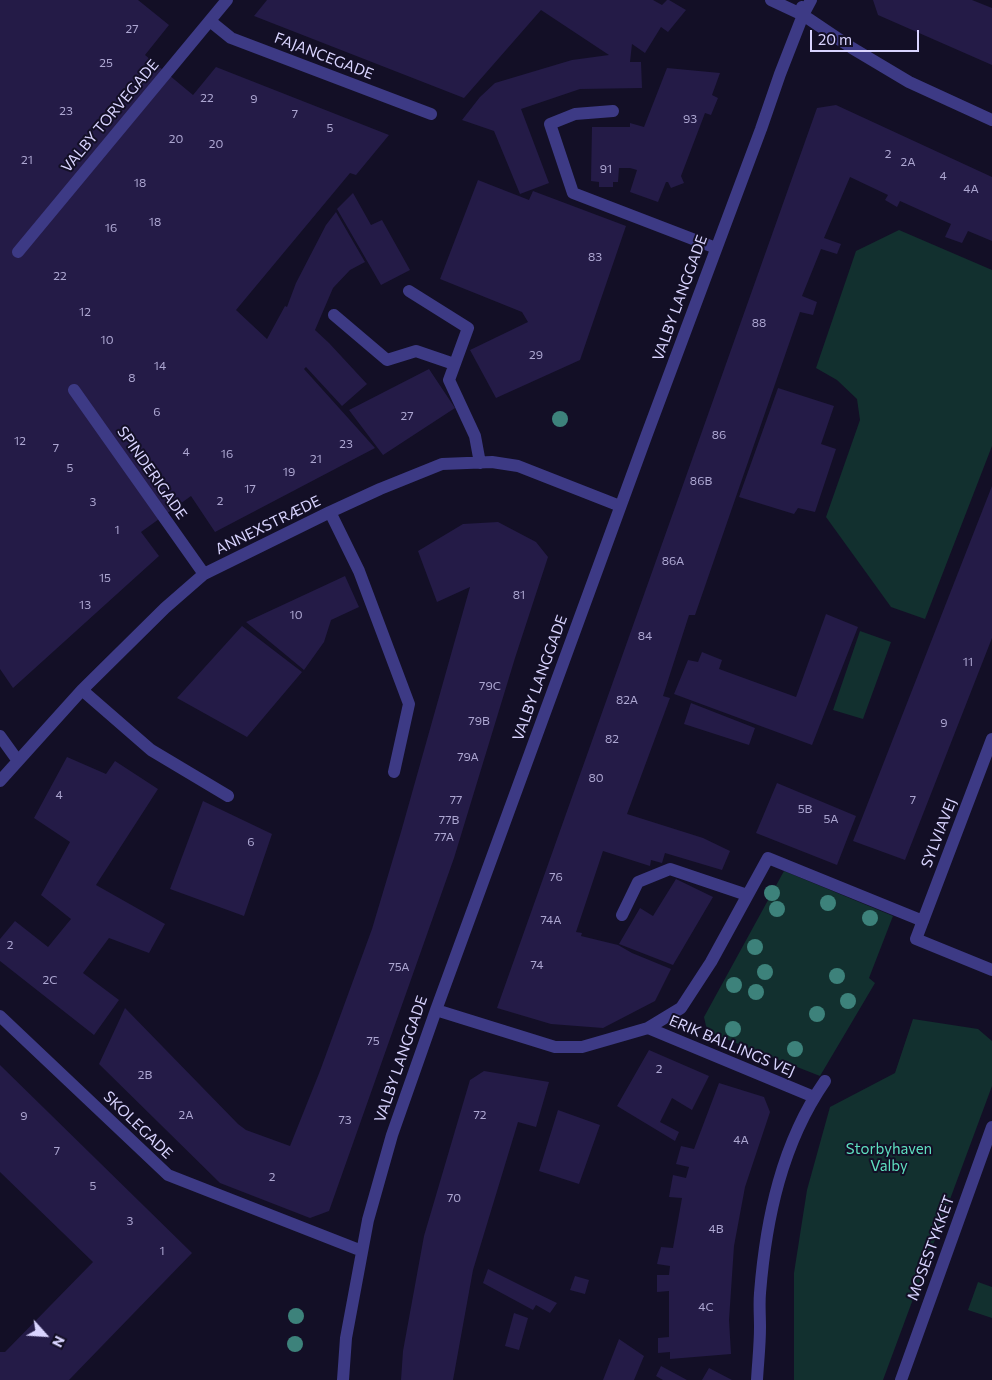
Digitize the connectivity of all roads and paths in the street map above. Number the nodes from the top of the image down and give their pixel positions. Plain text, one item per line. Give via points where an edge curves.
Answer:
1 (227, 0) edge
2 (771, 0) edge
3 (801, 0) edge
4 (811, 0) edge
5 (803, 14) junction
6 (210, 21) junction
7 (613, 111) dead end
8 (431, 114) dead end
9 (992, 120) edge
10 (716, 248) junction
11 (18, 252) dead end
12 (409, 291) dead end
13 (334, 315) dead end
14 (454, 364) junction
15 (74, 390) dead end
16 (480, 463) junction
17 (620, 506) junction
18 (330, 512) junction
19 (204, 574) junction
20 (82, 690) junction
21 (0, 736) edge
22 (992, 739) edge
23 (18, 761) junction
24 (394, 772) dead end
25 (0, 781) edge
26 (228, 796) dead end
27 (747, 895) junction
28 (622, 915) dead end
29 (924, 921) junction
30 (992, 970) edge
31 (436, 1010) junction
32 (0, 1016) edge
33 (648, 1028) junction
34 (825, 1081) dead end
35 (814, 1097) junction
36 (992, 1127) edge
37 (362, 1251) junction
38 (343, 1380) edge
39 (757, 1380) edge
40 (901, 1380) edge

1 - 6 street, VALBY TORVEGADE
2 - 5 street
3 - 5 street
4 - 5 street, VALBY LANGGADE
5 - 9 street via 909,82
5 - 10 street, VALBY LANGGADE
6 - 8 street, FAJANCEGADE via 231,38
6 - 11 street, VALBY TORVEGADE
7 - 10 street via 575,114 550,124 573,193
10 - 17 street, VALBY LANGGADE
12 - 14 street via 468,328
13 - 14 street via 387,360 416,351
14 - 16 street via 448,380 475,436
15 - 19 street, SPINDERIGADE
16 - 17 street, ANNEXSTRÆDE via 518,466
16 - 18 street, ANNEXSTRÆDE via 442,464
17 - 31 street, VALBY LANGGADE
18 - 19 street, ANNEXSTRÆDE
18 - 24 street via 359,571 409,704
19 - 20 street, ANNEXSTRÆDE
20 - 23 street, ANNEXSTRÆDE
20 - 26 street via 151,750
21 - 23 street
22 - 29 street, SYLVIAVEJ
23 - 25 street, ANNEXSTRÆDE
27 - 28 street via 670,869 638,882
27 - 29 street via 768,858
27 - 33 street via 711,962 681,1008
29 - 30 street, SYLVIAVEJ via 916,939
31 - 33 street, ERIK BALLINGS VEJ via 555,1047 582,1048
31 - 37 street, VALBY LANGGADE via 392,1135
32 - 37 street, SKOLEGADE via 168,1176
33 - 35 street, ERIK BALLINGS VEJ
34 - 35 street
35 - 39 street via 794,1136 770,1214 760,1294
36 - 40 street, MOSESTYKKET
37 - 38 street, VALBY LANGGADE via 346,1338

